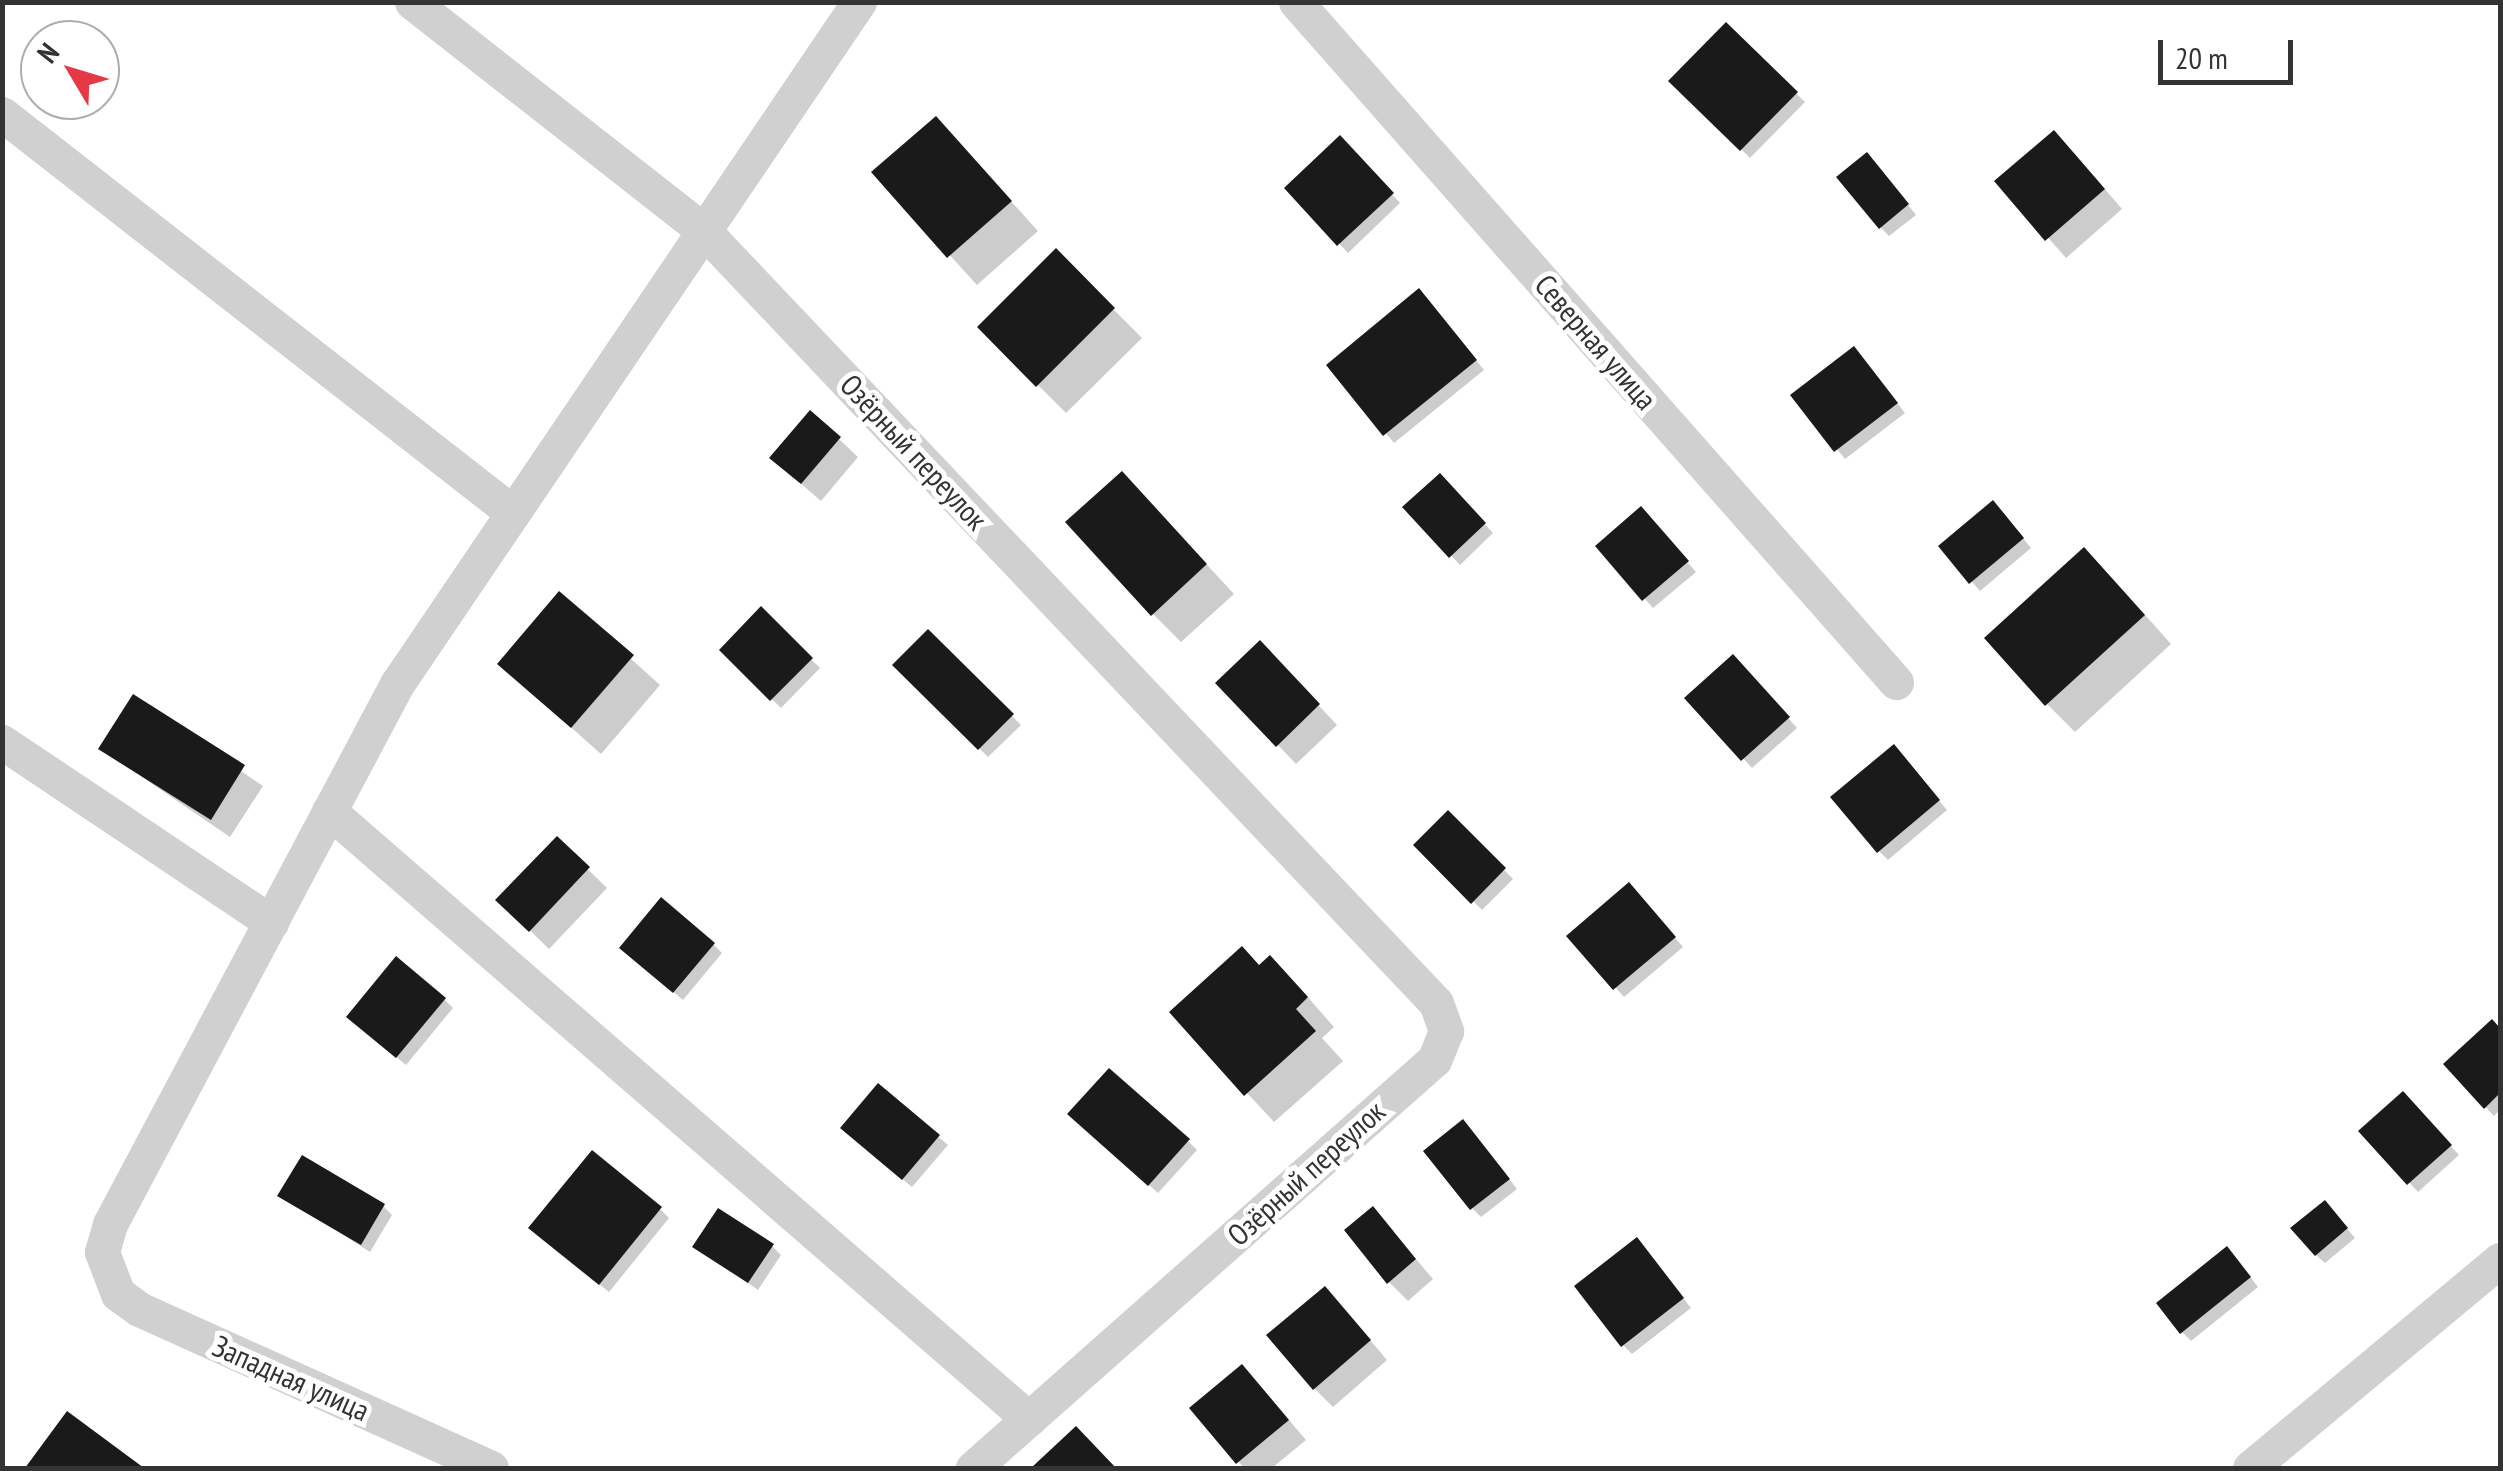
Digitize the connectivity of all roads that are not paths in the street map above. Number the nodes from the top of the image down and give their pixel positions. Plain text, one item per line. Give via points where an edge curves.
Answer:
1 (412, 2) edge
2 (859, 2) edge
3 (1296, 2) edge
4 (2, 114) edge
5 (704, 230) junction
6 (513, 512) junction
7 (1896, 682) dead end
8 (2, 742) edge
9 (329, 811) junction
10 (271, 922) junction
11 (2500, 1260) edge
12 (1029, 1419) junction
13 (491, 1468) edge
14 (973, 1468) edge
15 (2250, 1468) edge

1 - 5 street, Озёрный переулок
2 - 5 street
3 - 7 street, Северная улица
4 - 6 street
5 - 6 street
5 - 12 street, Озёрный переулок via 1436,1003 1446,1031 1434,1060
6 - 9 street via 397,684
8 - 10 street
9 - 10 street
9 - 12 street
10 - 13 street, Западная улица via 110,1224 104,1271 118,1294 139,1309
11 - 15 street
12 - 14 street, Озёрный переулок

